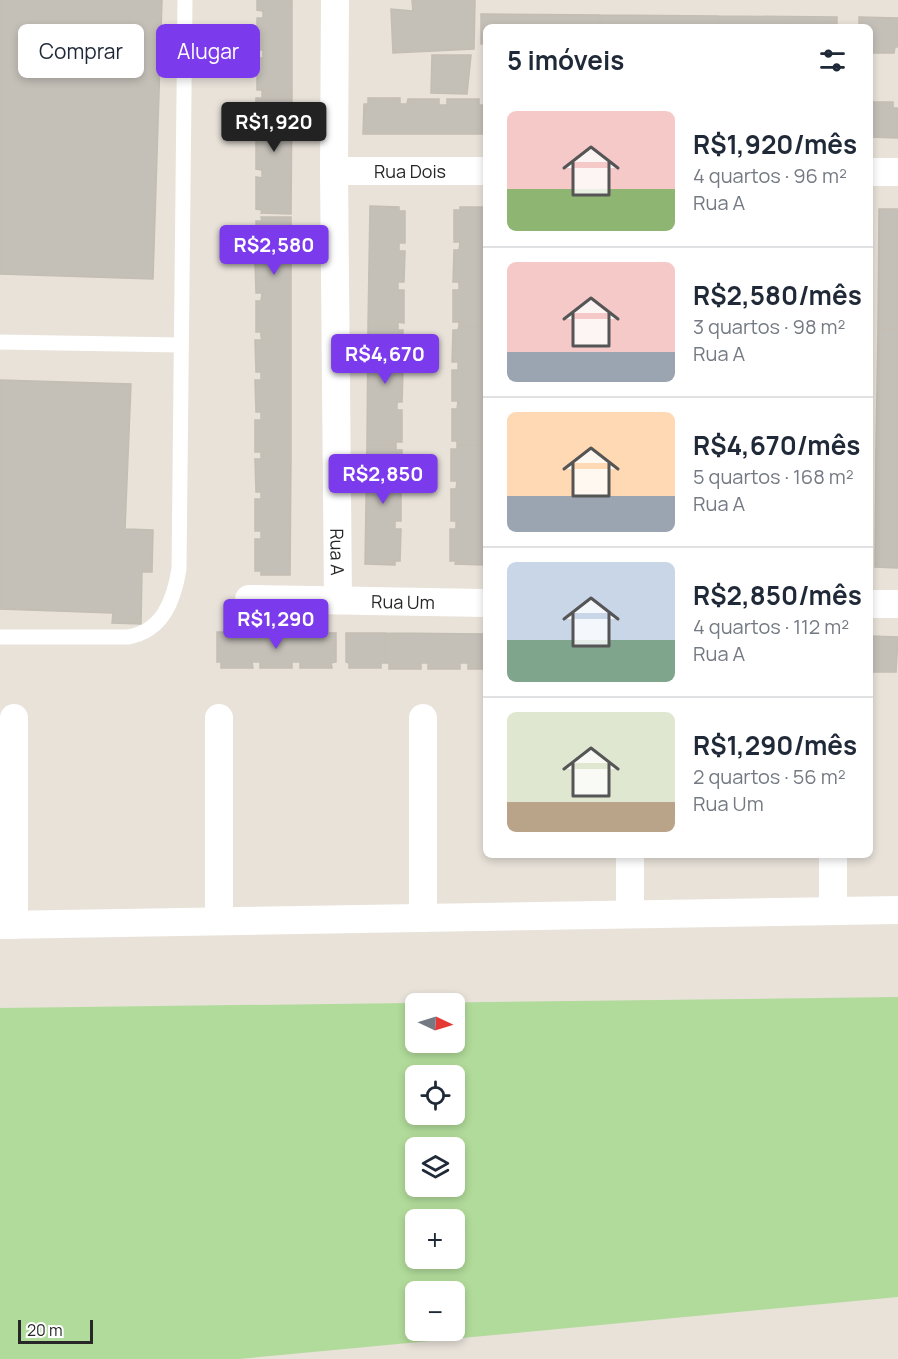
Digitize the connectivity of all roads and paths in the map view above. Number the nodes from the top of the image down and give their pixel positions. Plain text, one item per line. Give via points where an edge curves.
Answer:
1 (185, 0) edge
2 (335, 0) edge
3 (334, 171) junction
4 (483, 171) edge
5 (873, 172) edge
6 (898, 172) edge
7 (0, 342) edge
8 (181, 345) junction
9 (249, 599) dead end
10 (338, 600) junction
11 (483, 603) edge
12 (873, 604) edge
13 (898, 604) edge
14 (0, 637) edge
15 (14, 718) dead end
16 (219, 718) dead end
17 (423, 718) dead end
18 (630, 858) edge
19 (833, 858) edge
20 (898, 910) edge
21 (833, 911) junction
22 (630, 914) junction
23 (423, 918) junction
24 (219, 921) junction
25 (7, 925) edge

1 - 8 lane
2 - 3 street, Rua A
3 - 4 street, Rua Dois
3 - 10 street, Rua A
5 - 6 street
7 - 8 lane
8 - 14 lane via 179,569 176,590 161,620 139,635 128,637
9 - 10 street, Rua Um
10 - 11 street, Rua Um
12 - 13 street
15 - 25 street
16 - 24 street
17 - 23 street
18 - 22 street
19 - 21 street
20 - 21 street
21 - 22 street
22 - 23 street
23 - 24 street
24 - 25 street

